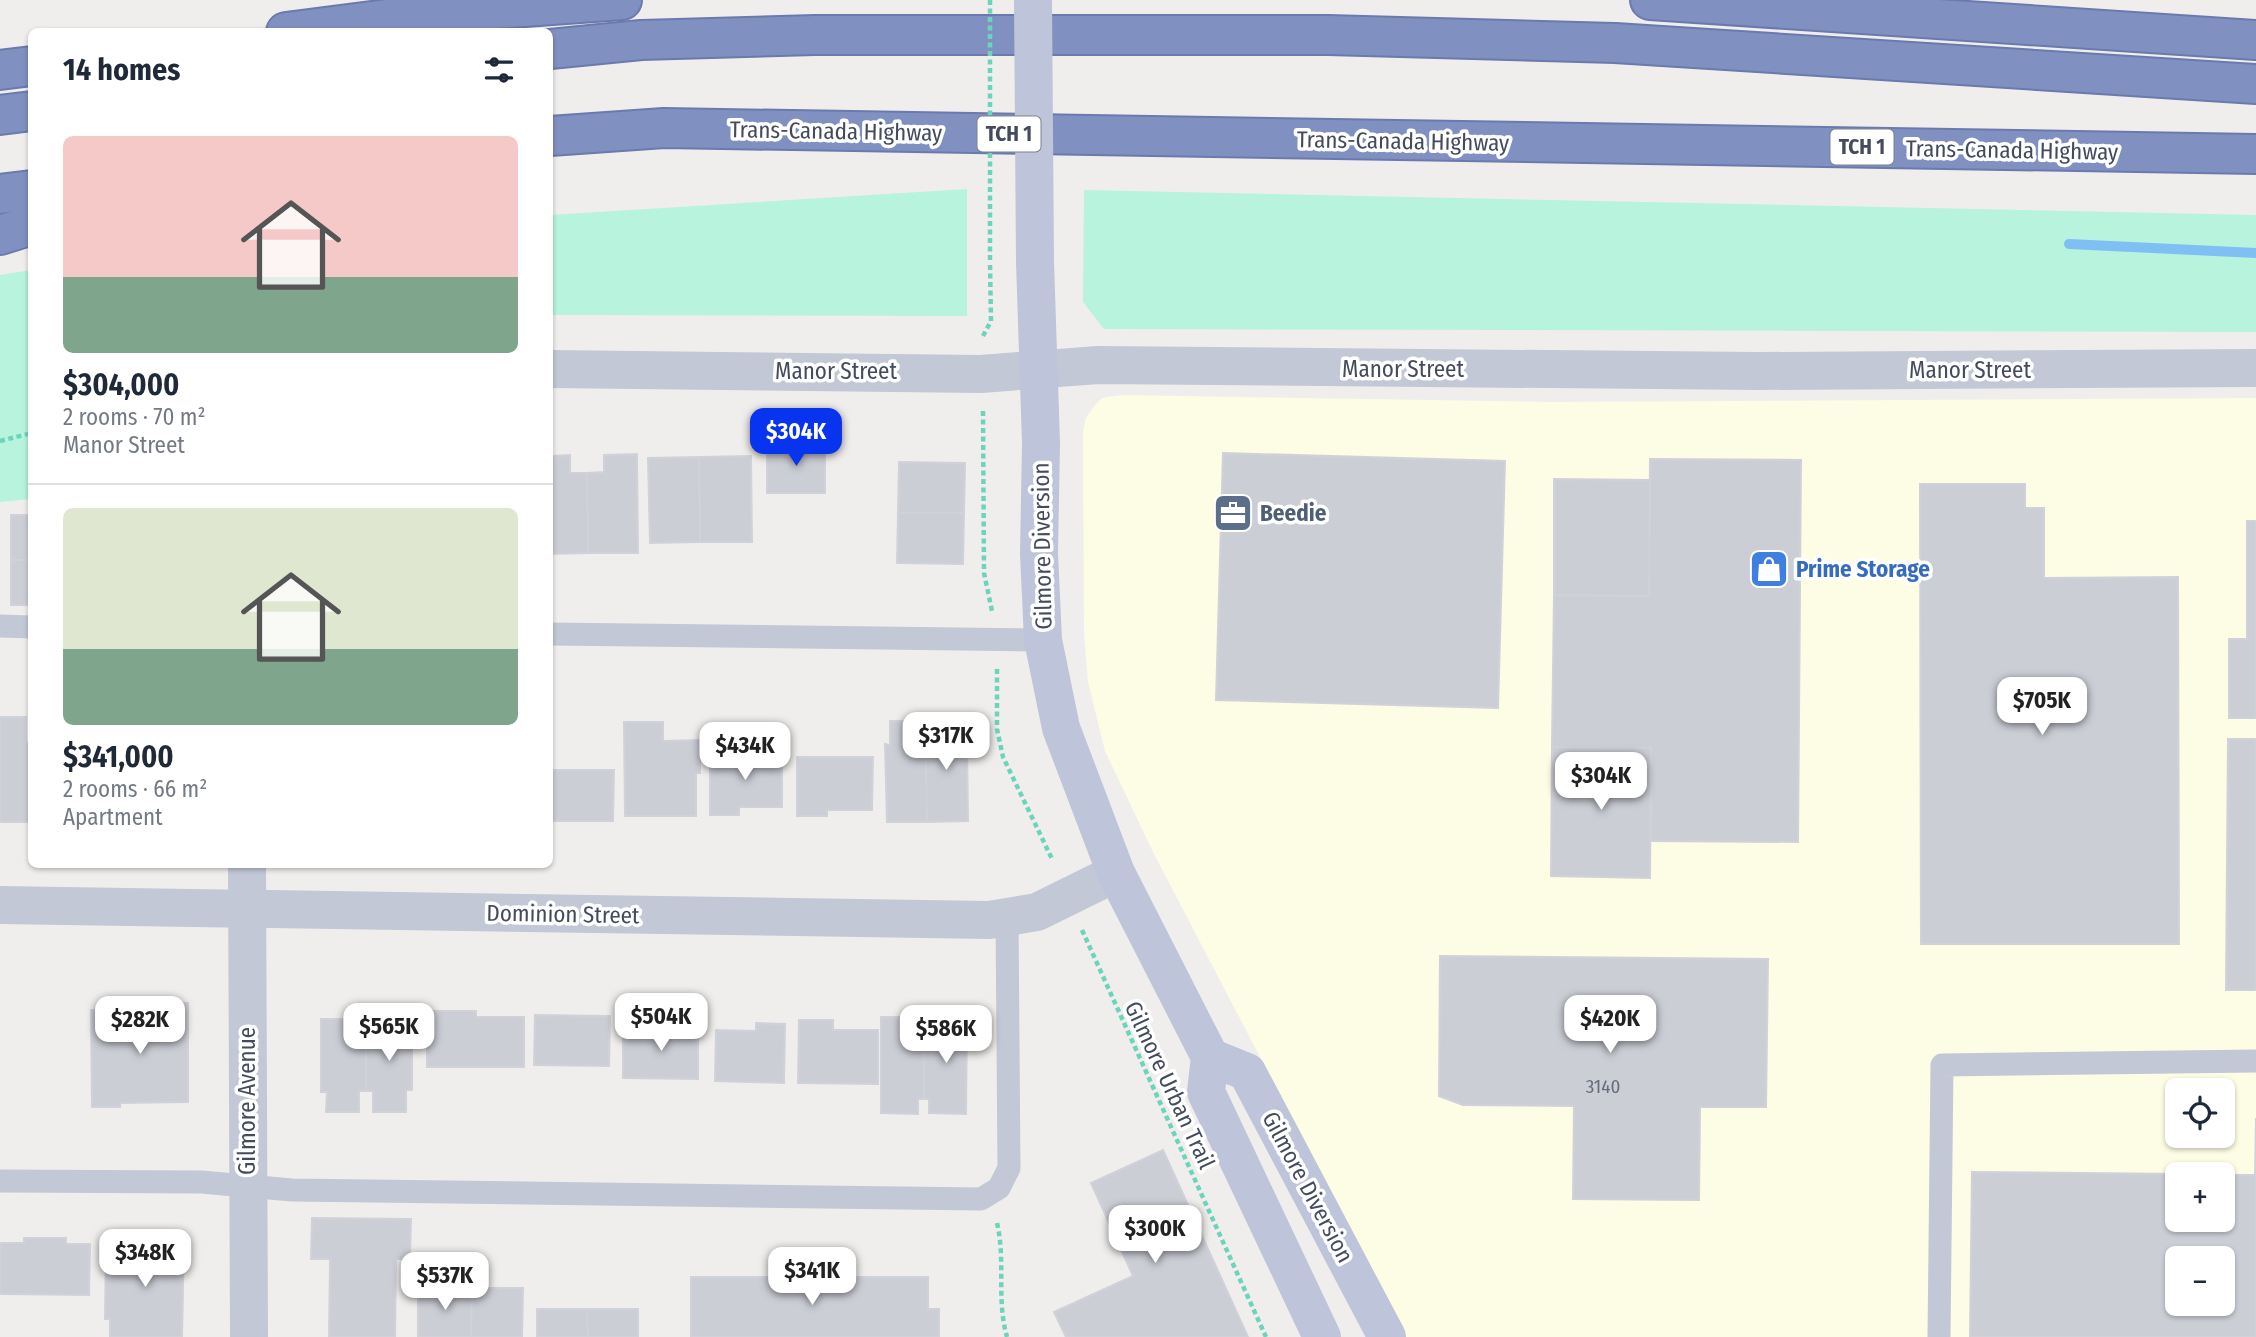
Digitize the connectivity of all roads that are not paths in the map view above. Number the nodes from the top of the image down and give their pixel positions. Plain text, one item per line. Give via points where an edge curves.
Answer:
1 (622, 0) edge
2 (1033, 0) edge
3 (1650, 0) edge
4 (317, 28) edge
5 (2256, 40) edge
6 (553, 49) edge
7 (28, 66) edge
8 (0, 70) edge
9 (2256, 84) edge
10 (28, 112) edge
11 (0, 115) edge
12 (553, 136) edge
13 (2256, 154) edge
14 (28, 190) edge
15 (0, 194) edge
16 (28, 226) edge
17 (0, 235) edge
18 (2256, 368) edge
19 (553, 369) edge
20 (1040, 370) junction
21 (0, 626) edge
22 (28, 627) edge
23 (553, 634) edge
24 (1044, 640) junction
25 (247, 868) edge
26 (1116, 873) junction
27 (0, 905) edge
28 (247, 907) junction
29 (1007, 919) junction
30 (1210, 1057) junction
31 (2256, 1061) edge
32 (0, 1181) edge
33 (246, 1186) junction
34 (249, 1337) edge
35 (1322, 1337) edge
36 (1387, 1337) edge
37 (1939, 1337) edge

1 - 4 highway via 427,14
2 - 20 main road, Gilmore Diversion, bridge
3 - 5 highway
6 - 9 highway via 641,40 815,35 1328,34 1629,44
7 - 8 highway
10 - 11 highway
12 - 13 highway, Trans-Canada Highway / TCH 1 via 664,128
14 - 15 highway
16 - 17 highway
18 - 20 street, Manor Street via 1745,371 1098,365
19 - 20 street, Manor Street via 981,374
20 - 24 main road, Gilmore Diversion via 1039,554
21 - 22 lane
23 - 24 lane
24 - 26 main road, Gilmore Diversion via 1061,728
25 - 28 street, Gilmore Avenue
26 - 29 street, Dominion Street via 1037,912
26 - 30 main road, Gilmore Diversion
27 - 28 street, Dominion Street
28 - 29 street, Dominion Street
28 - 33 street, Gilmore Avenue
29 - 33 lane via 1009,1168 999,1188 981,1199
30 - 35 main road via 1206,1092
30 - 36 main road, Gilmore Diversion via 1247,1072
31 - 37 lane via 1942,1065
32 - 33 lane
33 - 34 street, Gilmore Avenue

